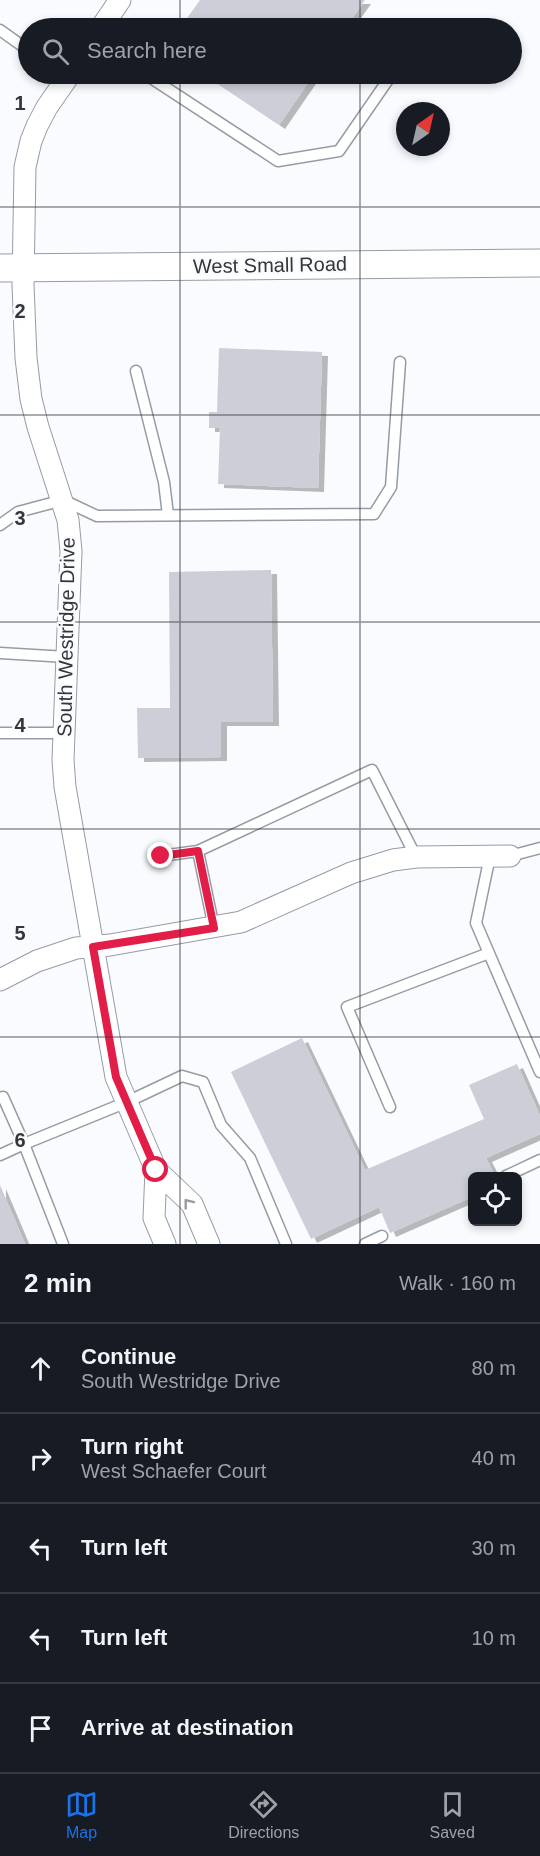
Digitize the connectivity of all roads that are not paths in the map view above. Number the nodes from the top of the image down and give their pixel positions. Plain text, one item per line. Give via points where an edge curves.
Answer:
1 (120, 0) edge
2 (108, 18) edge
3 (0, 30) edge
4 (18, 43) edge
5 (61, 84) edge
6 (160, 84) edge
7 (385, 84) edge
8 (540, 263) edge
9 (12, 268) edge
10 (400, 362) dead end
11 (136, 371) dead end
12 (63, 500) junction
13 (168, 515) junction
14 (0, 525) edge
15 (0, 653) edge
16 (67, 657) junction
17 (64, 733) junction
18 (0, 734) edge
19 (540, 848) edge
20 (198, 851) junction
21 (161, 856) dead end
22 (500, 856) junction
23 (416, 857) junction
24 (214, 928) junction
25 (93, 947) junction
26 (489, 953) junction
27 (0, 980) edge
28 (540, 1072) edge
29 (1, 1095) edge
30 (127, 1102) junction
31 (390, 1107) dead end
32 (24, 1144) junction
33 (0, 1155) edge
34 (540, 1160) edge
35 (156, 1170) junction
36 (515, 1172) edge
37 (382, 1236) dead end
38 (63, 1244) edge
39 (165, 1244) edge
40 (208, 1244) edge
41 (286, 1244) edge
42 (365, 1244) edge

1 - 2 street
3 - 4 lane
5 - 9 street, South Westridge Drive via 31,141
6 - 7 lane via 278,160 339,151
8 - 9 street, West Small Road
9 - 12 street, South Westridge Drive via 31,399
10 - 13 lane via 391,487 374,514
11 - 13 lane via 164,482
12 - 13 lane via 97,516
12 - 14 lane via 18,512
12 - 16 street, South Westridge Drive via 71,551
15 - 16 lane
16 - 17 street, South Westridge Drive
17 - 18 lane
17 - 25 street, South Westridge Drive via 65,787
19 - 22 lane
20 - 21 lane
20 - 23 lane via 372,770
20 - 24 lane
22 - 23 street
22 - 26 lane via 476,923
23 - 24 street via 351,873 262,914
24 - 25 street
25 - 27 street via 76,948 37,961
25 - 30 street, South Westridge Drive via 112,1059
26 - 28 lane
26 - 31 lane via 347,1007
29 - 32 lane
30 - 32 lane
30 - 35 street, South Westridge Drive
30 - 41 lane via 182,1076 203,1082 221,1125 250,1158
32 - 33 lane
32 - 38 lane
34 - 36 lane
35 - 39 street, South Westridge Drive via 154,1218
40 -> 35 street, South Westridge Drive via 192,1204
37 - 42 lane

